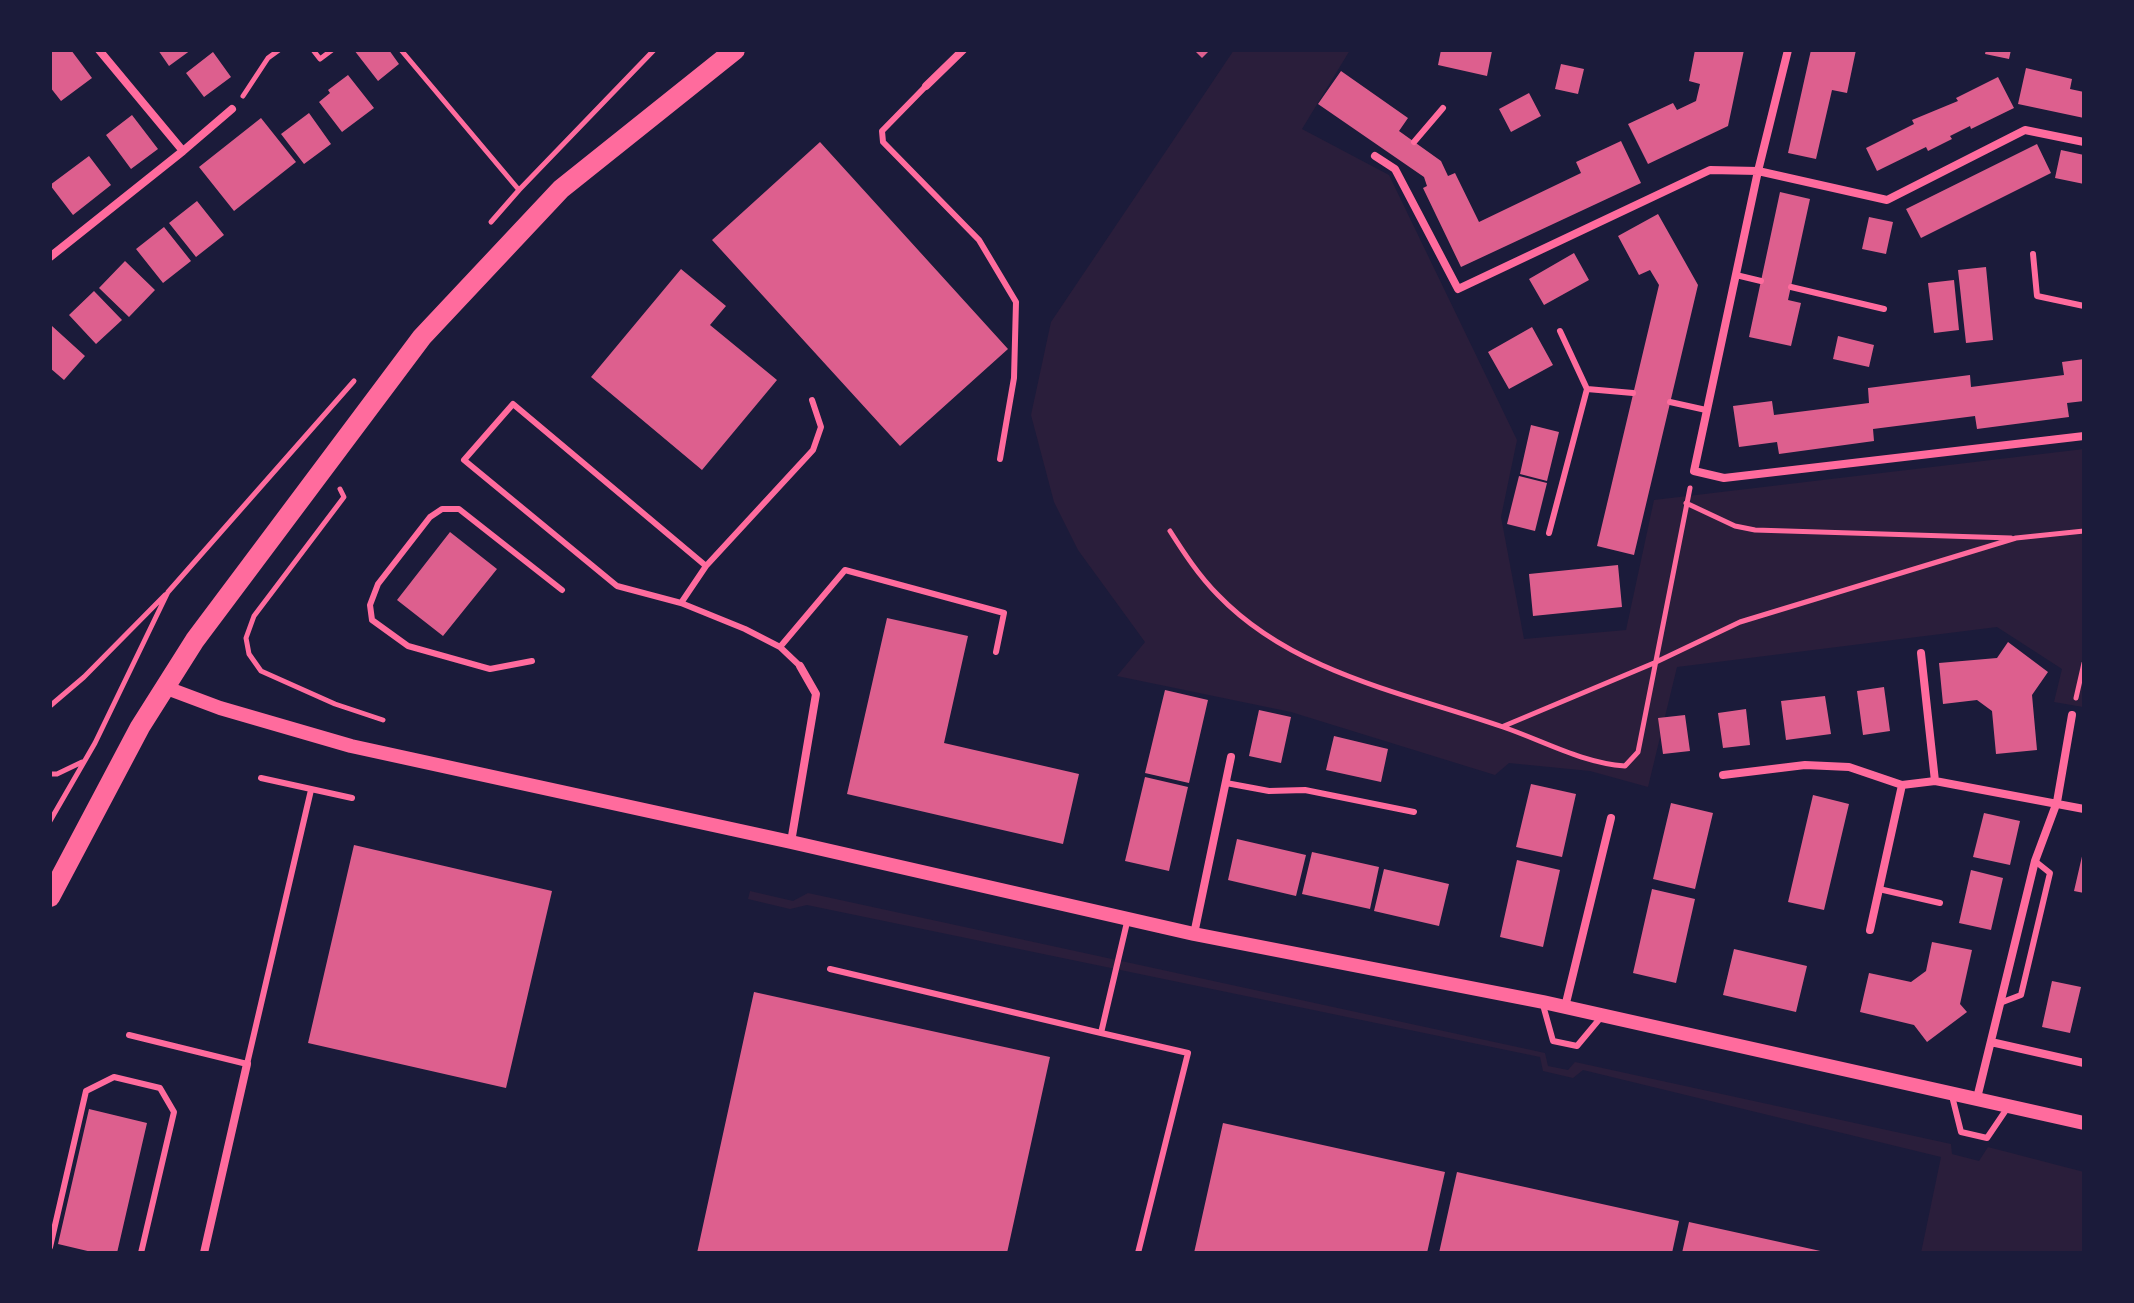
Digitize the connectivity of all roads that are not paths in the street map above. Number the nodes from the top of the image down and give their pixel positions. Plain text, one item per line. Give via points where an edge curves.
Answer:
1 (99, 50) edge
2 (735, 50) edge
3 (963, 50) edge
4 (1788, 50) edge
5 (926, 86) joint
6 (1443, 108) dead end
7 (232, 109) road end
8 (1414, 142) dead end
9 (2084, 142) edge
10 (183, 151) junction
11 (1375, 156) dead end
12 (1401, 161) dead end
13 (1395, 169) junction
14 (1758, 171) junction
15 (2033, 254) dead end
16 (50, 257) edge
17 (1736, 275) junction
18 (1761, 281) dead end
19 (1791, 287) dead end
20 (2084, 306) edge
21 (1884, 309) dead end
22 (1560, 331) dead end
23 (1587, 389) junction
24 (1633, 393) dead end
25 (812, 400) dead end
26 (1670, 402) dead end
27 (1706, 410) junction
28 (2084, 436) edge
29 (1000, 459) dead end
30 (1549, 533) dead end
31 (706, 566) junction
32 (562, 590) dead end
33 (681, 603) junction
34 (780, 647) junction
35 (996, 652) dead end
36 (1921, 653) dead end
37 (532, 661) dead end
38 (800, 666) joint
39 (164, 687) junction
40 (2072, 715) road end
41 (1231, 757) dead end
42 (1723, 775) dead end
43 (261, 778) dead end
44 (1935, 781) junction
45 (1226, 783) junction
46 (1902, 785) junction
47 (311, 790) junction
48 (352, 798) dead end
49 (2057, 802) junction
50 (2084, 809) edge
51 (1414, 812) dead end
52 (1611, 818) dead end
53 (791, 842) junction
54 (2035, 861) junction
55 (1879, 889) junction
56 (50, 897) edge
57 (1940, 903) dead end
58 (1128, 918) junction
59 (1870, 930) dead end
60 (1194, 934) junction
61 (830, 969) dead end
62 (1543, 1002) junction
63 (2000, 1003) junction
64 (1565, 1007) junction
65 (1602, 1016) junction
66 (1101, 1033) junction
67 (129, 1035) dead end
68 (1991, 1042) junction
69 (2084, 1063) edge
70 (247, 1064) junction
71 (1951, 1092) junction
72 (1977, 1098) junction
73 (2010, 1104) junction
74 (2084, 1123) edge
75 (50, 1247) edge
76 (141, 1253) edge
77 (204, 1253) edge
78 (1138, 1253) edge

1 - 10 street
2 - 39 main road via 561,189 422,337
3 - 5 street
4 - 14 street
5 - 29 lane via 881,136 979,240 1016,302 1014,378
6 - 8 lane
7 - 10 street
9 - 14 street via 2025,130 1887,200
10 - 16 street
11 - 13 street
12 - 13 lane
13 - 14 street via 1458,289 1710,170
14 - 17 street
15 - 20 lane via 2037,296
17 - 18 lane
17 - 27 street
19 - 21 lane
22 - 23 lane
23 - 24 lane
23 - 30 lane
25 - 31 lane via 821,427 813,450
26 - 27 lane
27 - 28 street via 1694,471 1724,478
31 - 33 lane
31 - 33 lane via 513,404 464,460 617,586
32 - 37 lane via 459,509 442,509 430,517 378,584 370,605 372,620 408,646 490,669
33 - 34 lane
34 - 35 lane via 845,570 1004,613
34 - 38 lane
36 - 44 street
38 - 53 street via 816,694
39 - 53 street via 351,746
39 - 56 main road
40 - 49 street
41 - 45 street
42 - 46 street via 1805,765 1849,767
43 - 47 lane
44 - 46 street
44 - 49 street
45 - 51 lane via 1269,791 1305,790
45 - 60 street
46 - 55 street
47 - 48 lane
47 - 70 lane
49 - 50 street
49 - 54 street
52 - 64 street
53 - 58 street
54 - 63 street
54 - 63 lane via 2050,873 2021,995
55 - 57 lane
55 - 59 street
58 - 60 street
58 - 66 lane
60 - 62 street
61 - 66 lane
62 - 64 street
62 - 65 lane via 1553,1041 1577,1046
63 - 68 street
64 - 65 street
65 - 71 street
66 - 78 lane via 1188,1053
67 - 70 lane
68 - 69 street
68 - 72 street
70 - 77 street
71 - 72 street
71 - 73 lane via 1961,1132 1987,1138
72 - 73 street
73 - 74 street
75 - 76 lane via 86,1091 114,1077 160,1088 174,1112

